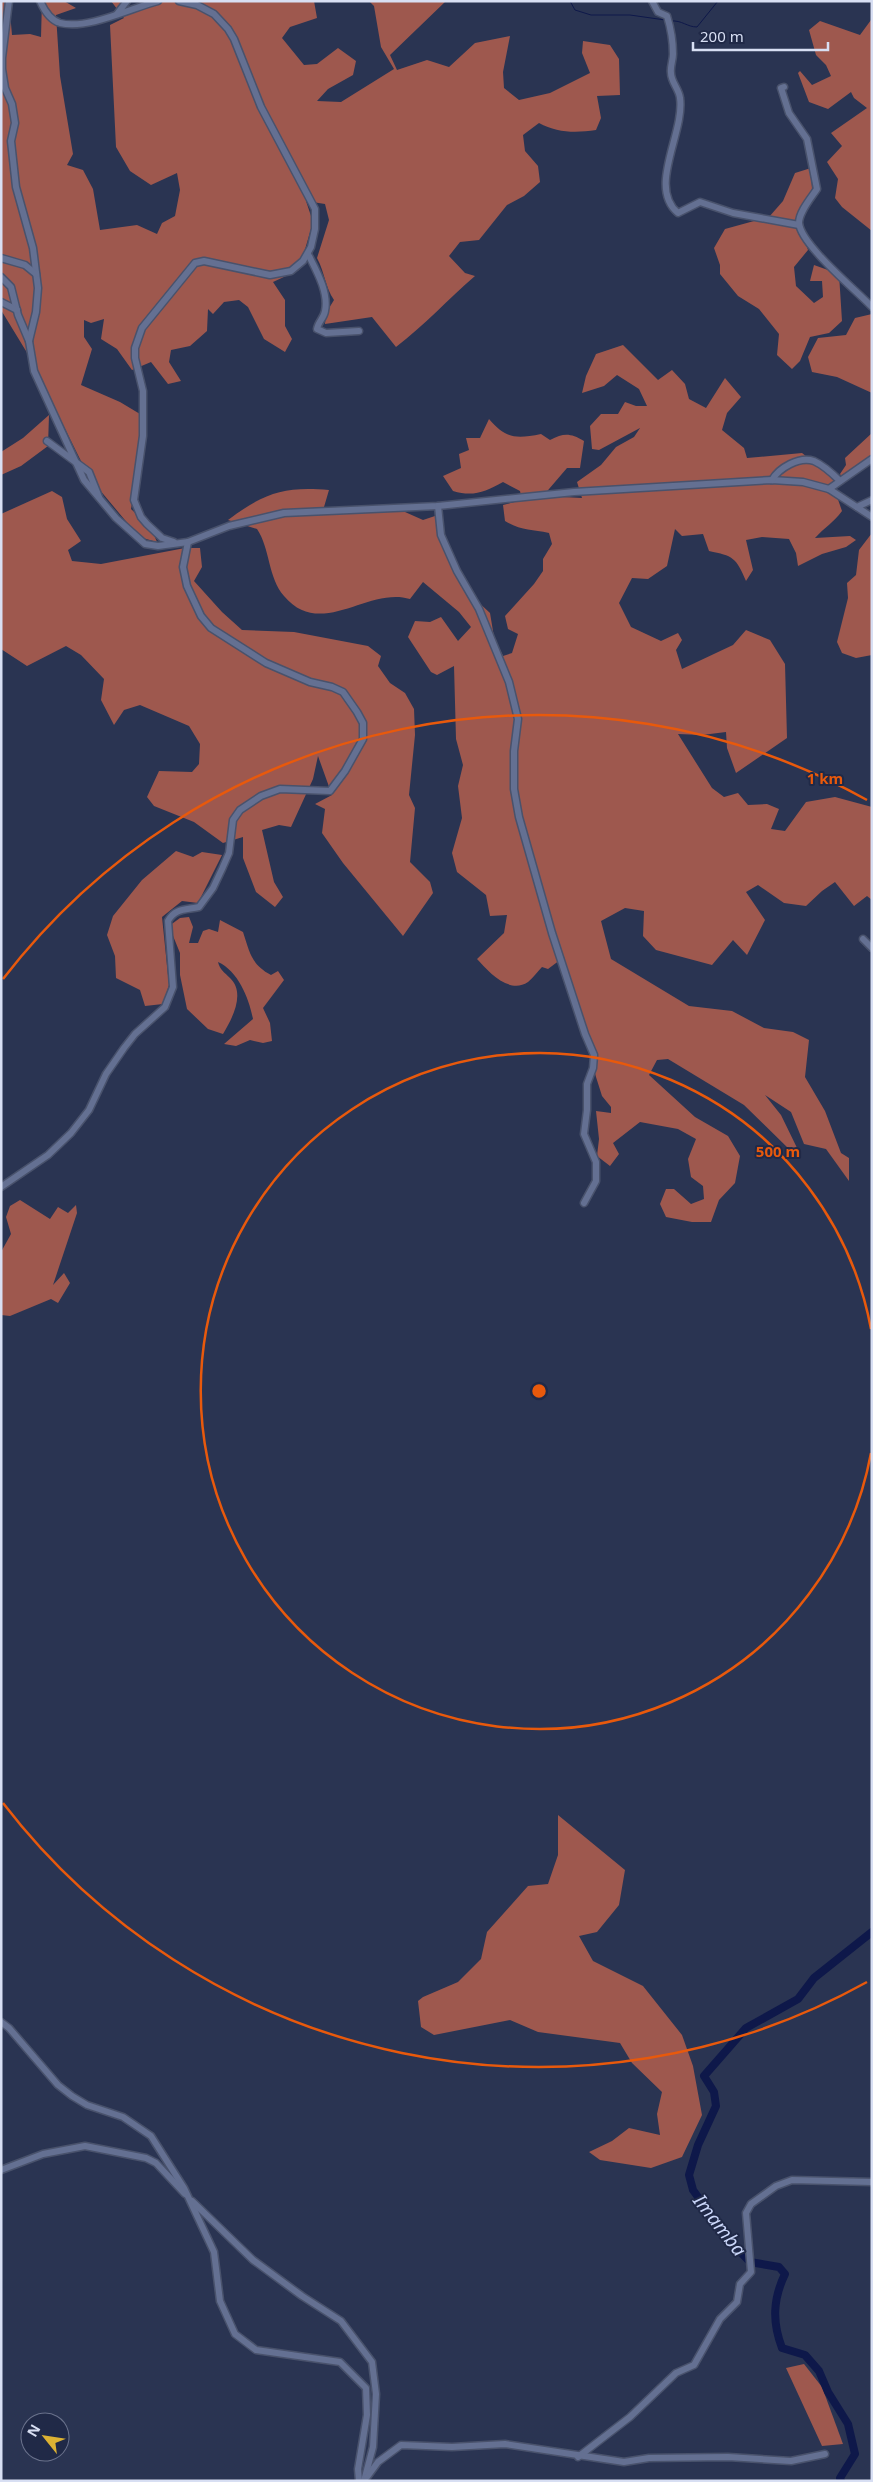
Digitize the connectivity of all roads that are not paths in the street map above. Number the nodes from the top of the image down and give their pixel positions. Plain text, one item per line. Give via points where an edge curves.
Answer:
1 (9, 1) edge
2 (40, 1) edge
3 (127, 1) edge
4 (158, 1) edge
5 (652, 1) edge
6 (183, 2) edge
7 (117, 14) junction
8 (784, 87) dead end
9 (799, 225) junction
10 (308, 254) junction
11 (1, 258) edge
12 (36, 274) junction
13 (1, 278) edge
14 (1, 302) edge
15 (872, 308) edge
16 (17, 310) junction
17 (359, 331) dead end
18 (29, 341) junction
19 (47, 441) dead end
20 (872, 459) edge
21 (75, 461) junction
22 (772, 480) junction
23 (840, 480) junction
24 (829, 489) junction
25 (872, 500) edge
26 (438, 506) junction
27 (857, 507) junction
28 (872, 517) edge
29 (188, 542) junction
30 (863, 939) dead end
31 (872, 948) edge
32 (1, 1187) edge
33 (584, 1204) dead end
34 (1, 2022) edge
35 (1, 2170) edge
36 (872, 2182) edge
37 (190, 2199) junction
38 (825, 2454) dead end
39 (578, 2457) junction
40 (363, 2480) edge

1 - 12 street via 2,69 15,123 11,141 16,187 33,248
2 - 7 street via 47,14 60,23 81,23
3 - 7 street
4 - 7 street
5 - 9 street via 658,12 667,16 673,35 671,74 680,99 665,180 671,205 678,214 700,202 733,213
6 - 10 street via 206,9 219,18 234,39 262,107 314,209 315,229
8 - 9 street via 781,88 782,98 809,146 817,189 800,217
9 - 15 street via 828,265
10 - 17 street via 326,302 325,313 317,329 326,333
10 - 29 street via 291,271 276,274 199,261 137,336 135,353 143,391 143,436 134,500 141,517 158,535 167,541
11 - 12 street via 25,265
12 - 18 street via 36,312
13 - 16 street via 11,286
14 - 16 street
16 - 18 street
18 - 21 street via 34,371
19 - 21 street
20 - 23 street
21 - 29 street via 84,480 99,498 145,544 158,546
22 - 23 street via 780,469 807,460
22 - 24 street via 803,482
22 - 26 street via 574,492
23 - 24 street
24 - 27 street
25 - 27 street
26 - 29 street via 284,513 229,526
26 - 33 street via 441,535 479,609 509,682 518,719 514,789 519,817 552,933 594,1055 587,1084 584,1134 596,1162 596,1181
27 - 28 street
29 - 32 street via 182,567 187,586 205,623 266,663 343,692 363,723 363,739 346,771 330,791 280,788 240,810 234,820 229,853 213,888 199,907 179,910 168,921 173,987 165,1007 124,1048 106,1074 89,1110 71,1133 48,1155
30 - 31 street
34 - 37 street via 58,2086 87,2105 123,2117 151,2136
35 - 37 street via 43,2154 85,2146 132,2154 151,2161
36 - 39 street via 792,2180 776,2186 751,2204 746,2213 751,2272 740,2284 737,2302 720,2319 694,2365 676,2373 630,2417
37 - 40 street via 253,2260 341,2321 372,2362 376,2394 373,2447
37 - 40 street via 214,2252 220,2301 235,2334 256,2350 340,2362 366,2388 367,2415 358,2469
38 - 39 street via 791,2461 728,2457 649,2458 624,2462
39 - 40 street via 505,2444 401,2445 378,2462

